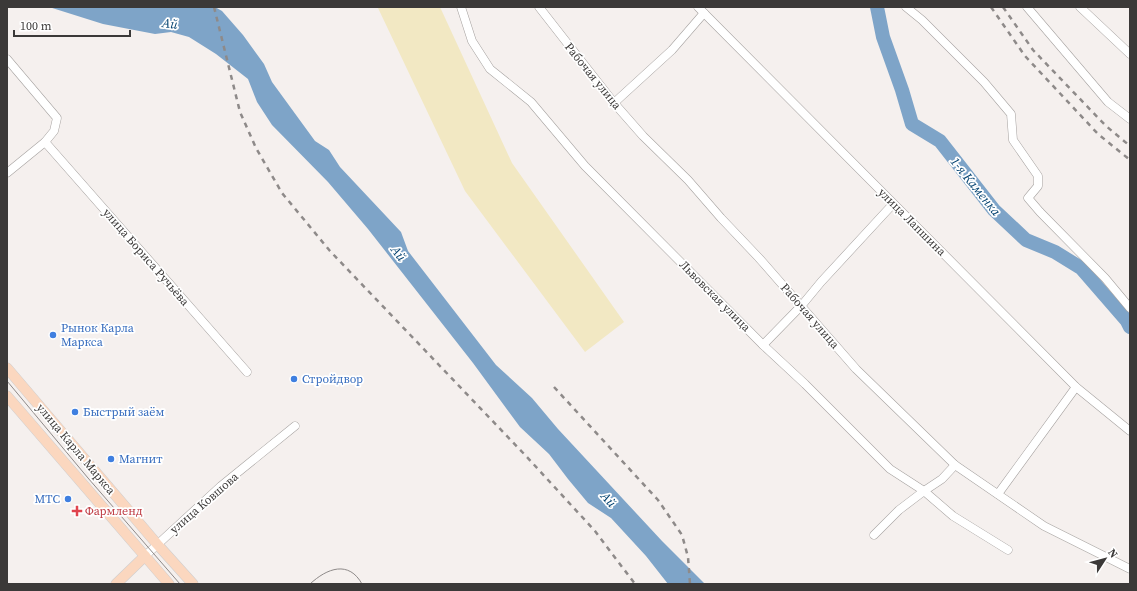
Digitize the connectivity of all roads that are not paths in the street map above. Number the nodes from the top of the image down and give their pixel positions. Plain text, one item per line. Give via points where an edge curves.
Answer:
1 (461, 7) edge
2 (539, 7) edge
3 (698, 7) edge
4 (906, 7) edge
5 (1027, 7) edge
6 (1080, 7) edge
7 (704, 13) junction
8 (1130, 54) edge
9 (7, 59) edge
10 (614, 103) junction
11 (1130, 119) edge
12 (45, 142) junction
13 (7, 173) edge
14 (893, 204) junction
15 (802, 305) junction
16 (1130, 308) edge
17 (764, 345) junction
18 (7, 368) edge
19 (247, 372) dead end
20 (1076, 387) junction
21 (7, 396) edge
22 (295, 426) dead end
23 (1130, 431) edge
24 (955, 465) junction
25 (924, 491) junction
26 (998, 494) junction
27 (874, 534) dead end
28 (157, 544) junction
29 (1008, 550) dead end
30 (145, 556) junction
31 (1130, 569) edge
32 (116, 584) edge
33 (169, 584) edge
34 (193, 584) edge

1 - 17 street, Львовская улица via 472,42 490,69 531,102 585,166
2 - 10 street, Рабочая улица
3 - 7 street, улица Лапшина
4 - 16 street via 984,82 1011,114 1013,140 1038,176 1038,186 1028,198 1105,278
5 - 11 street via 1108,102
6 - 8 street
7 - 10 street via 672,50
7 - 14 street, улица Лапшина
9 - 12 street via 57,118 54,131
10 - 15 street, Рабочая улица
12 - 13 street
12 - 19 street, улица Бориса Ручьёва
14 - 15 street
14 - 20 street, улица Лапшина
15 - 17 street
15 - 24 street, Рабочая улица via 856,369
17 - 25 street, Львовская улица via 890,469
18 - 28 main road, улица Карла Маркса
20 - 23 street, улица Лапшина
20 - 26 street
21 - 30 main road, улица Карла Маркса
22 - 28 street, улица Ковшова via 221,486
24 - 25 street via 942,479
24 - 26 street, Рабочая улица
25 - 27 street
25 - 29 street, Львовская улица via 953,516
26 - 31 street, Рабочая улица via 1044,526
28 - 30 street, улица Ковшова
28 - 34 main road, улица Карла Маркса
30 - 32 main road, улица Ковшова
30 - 33 main road, улица Карла Маркса

